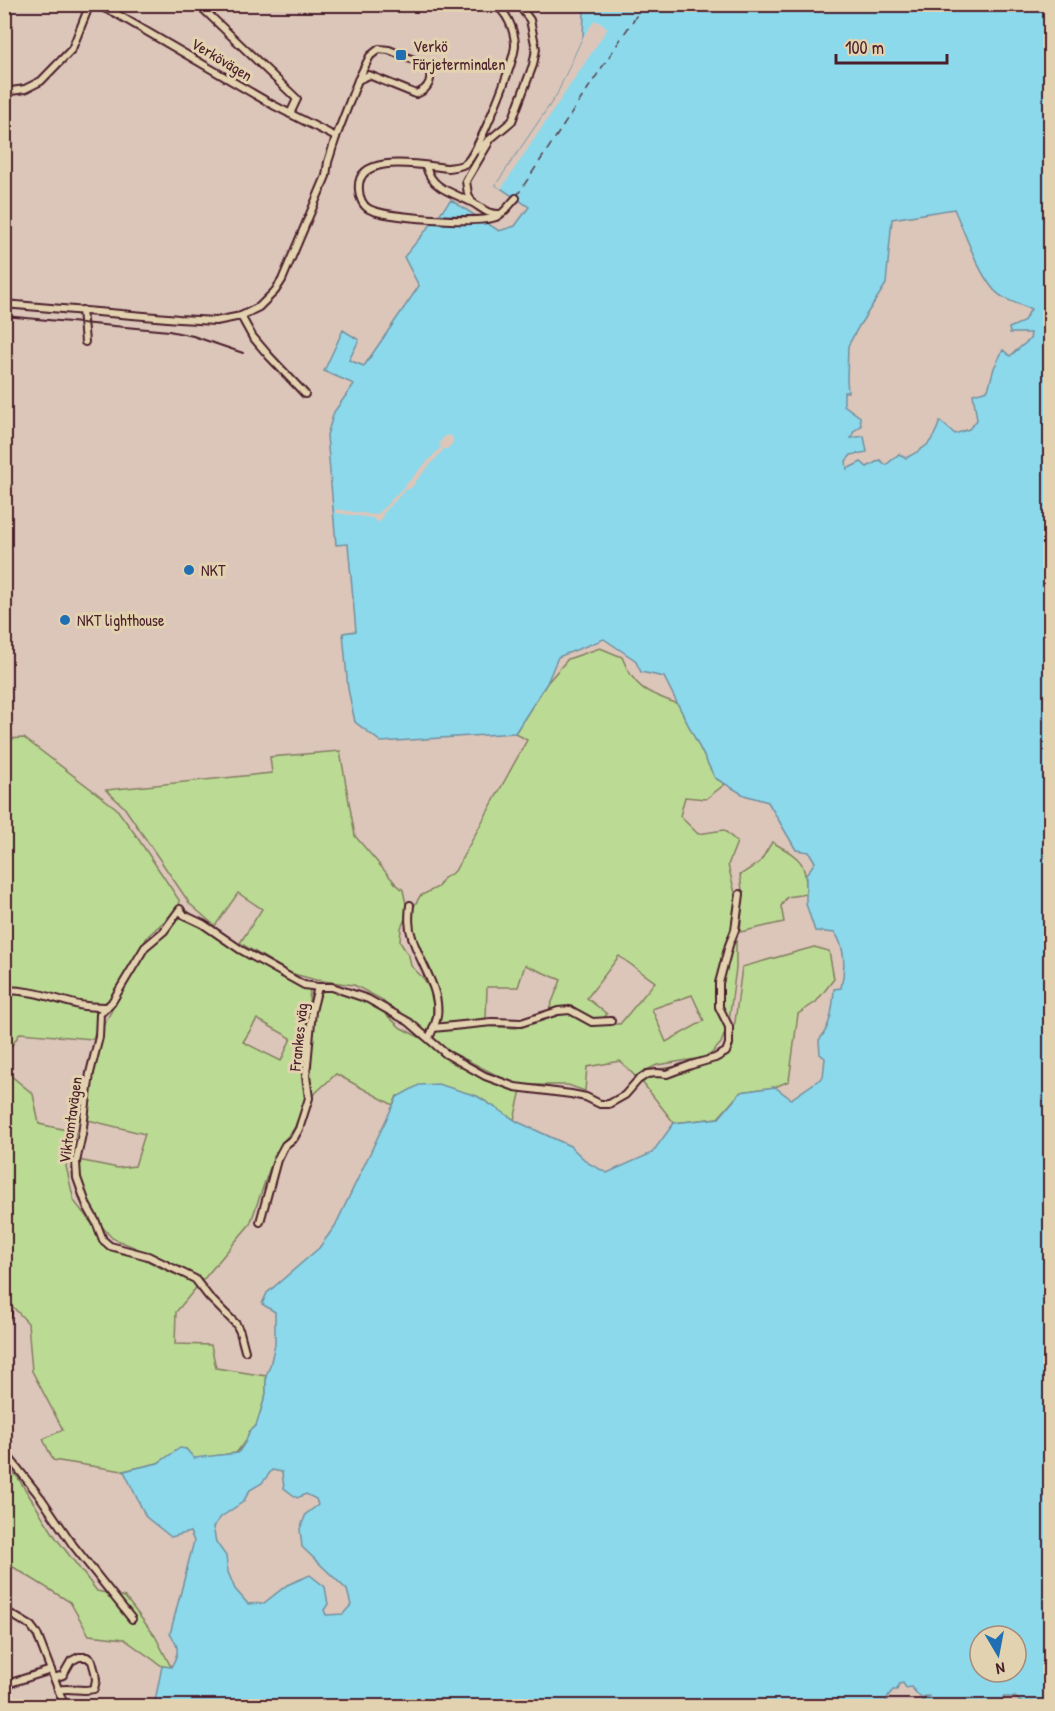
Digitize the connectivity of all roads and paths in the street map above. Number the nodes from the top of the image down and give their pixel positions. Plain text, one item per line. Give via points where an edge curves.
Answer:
1 (92, 4) edge
2 (198, 4) edge
3 (494, 4) edge
4 (518, 4) edge
5 (358, 80) junction
6 (4, 92) edge
7 (290, 114) junction
8 (336, 137) junction
9 (491, 139) junction
10 (474, 152) junction
11 (426, 166) junction
12 (516, 198) dead end
13 (473, 202) junction
14 (501, 214) junction
15 (4, 304) edge
16 (82, 310) junction
17 (241, 316) junction
18 (85, 342) dead end
19 (305, 394) dead end
20 (740, 894) dead end
21 (410, 905) dead end
22 (318, 987) junction
23 (4, 990) edge
24 (107, 1007) junction
25 (611, 1021) dead end
26 (433, 1028) junction
27 (429, 1038) junction
28 (260, 1222) dead end
29 (245, 1351) dead end
30 (4, 1451) edge
31 (4, 1610) edge
32 (132, 1618) dead end
33 (51, 1670) junction
34 (54, 1678) junction
35 (4, 1685) edge
36 (58, 1690) junction
37 (61, 1707) edge

1 - 6 street via 72,49 41,81 18,91
1 - 7 street, Verkövägen
2 - 7 street via 297,99
3 - 10 street via 507,17 516,45
4 - 9 street via 530,20 536,49 512,121
5 - 5 street via 369,75 416,93 429,84 431,73 428,66 379,49 370,56
5 - 8 street
7 - 8 street, Verkövägen
8 - 17 street via 326,176 282,280 259,307
9 - 10 street
9 - 13 street via 466,181
10 - 11 street via 458,167
11 - 13 street via 440,187
11 - 14 street via 388,164 364,171 359,180 361,200 367,208 383,214 484,220
12 - 14 street
13 - 14 street via 480,209
15 - 16 street
16 - 17 street via 216,321
16 - 18 street
17 - 19 street via 257,341
20 - 27 street via 735,930 719,983 729,1044 726,1052 716,1058 667,1074 647,1074 615,1102 600,1104 586,1097 515,1087 485,1076 446,1054
21 - 26 street via 412,937 438,1005
22 - 24 street, Viktomtavägen via 304,985 279,972 180,909 164,931 145,947
22 - 27 street via 332,987 368,999 410,1022
22 - 28 street, Frankes väg via 306,1076 309,1098 299,1129 277,1160
23 - 24 street
24 - 29 street, Viktomtavägen via 100,1014 76,1162 87,1206 103,1240 110,1245 148,1256 195,1279 236,1324
25 - 26 street via 592,1022 570,1010 521,1023
26 - 27 street
30 - 32 street
31 - 33 street via 31,1626
33 - 34 street
33 - 35 street
34 - 36 street
34 - 36 street via 63,1675 71,1661 79,1657 92,1661 94,1689
36 - 37 street

